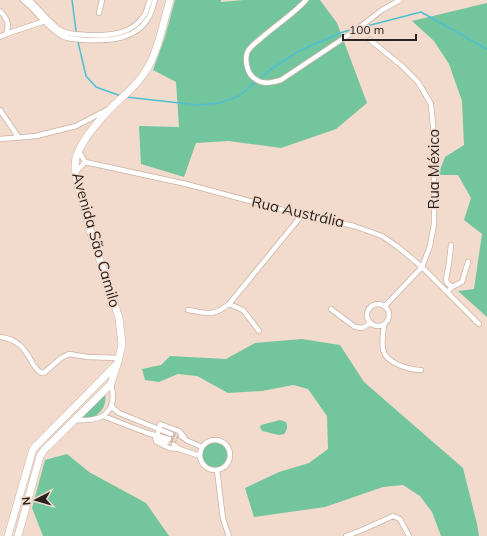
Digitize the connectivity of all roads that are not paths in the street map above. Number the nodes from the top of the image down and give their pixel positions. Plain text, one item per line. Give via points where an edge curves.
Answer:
1 (23, 0) edge
2 (29, 0) edge
3 (102, 0) edge
4 (150, 0) edge
5 (155, 0) edge
6 (170, 0) edge
7 (306, 0) edge
8 (400, 0) edge
9 (0, 11) edge
10 (99, 13) dead end
11 (45, 21) junction
12 (6, 34) junction
13 (0, 37) edge
14 (370, 40) dead end
15 (112, 107) junction
16 (0, 110) edge
17 (19, 138) junction
18 (0, 139) edge
19 (79, 151) junction
20 (85, 162) junction
21 (75, 173) junction
22 (302, 215) junction
23 (451, 245) dead end
24 (468, 262) dead end
25 (422, 268) junction
26 (452, 287) junction
27 (447, 292) junction
28 (229, 304) junction
29 (385, 306) junction
30 (331, 309) dead end
31 (188, 310) dead end
32 (371, 323) junction
33 (479, 324) dead end
34 (384, 325) junction
35 (259, 331) dead end
36 (0, 337) edge
37 (118, 361) junction
38 (421, 370) dead end
39 (111, 384) junction
40 (94, 388) junction
41 (112, 407) junction
42 (103, 416) junction
43 (75, 420) junction
44 (159, 429) junction
45 (157, 437) junction
46 (186, 439) junction
47 (202, 446) junction
48 (181, 450) junction
49 (200, 456) junction
50 (217, 470) junction
51 (8, 534) edge
52 (18, 535) edge
53 (229, 536) edge
54 (346, 536) edge
55 (409, 536) edge

1 - 11 street
2 - 4 street via 62,31 112,35 129,30 141,20
3 - 10 street
5 - 11 street via 149,17 140,28 112,40 68,38 59,35
6 - 15 main road, Avenida São Camilo via 146,72
7 - 8 street via 270,29 247,53 247,69 257,81 272,83 281,80
9 - 12 street via 8,22
11 - 12 street
12 - 13 street
14 - 25 street, Rua México via 418,82 431,104 434,136 434,224
15 - 17 street via 76,126
15 - 19 main road, Avenida São Camilo
16 - 17 street
17 - 18 street
19 - 20 street
19 - 21 main road, Avenida São Camilo
20 - 21 street
20 - 22 street, Rua Austrália via 186,184
21 - 37 main road, Avenida São Camilo via 90,230 119,318 122,344
22 - 25 street, Rua Austrália via 354,226 382,236 398,246
22 - 28 street
23 - 26 street via 446,279
24 - 26 street via 462,282
25 - 27 street, Rua Austrália
25 - 29 street, Rua México
26 - 27 street
27 - 33 street, Rua Austrália
28 - 31 street via 218,312
28 - 35 street via 243,310
29 - 32 street via 378,303 368,309 367,317
29 - 34 street via 390,316
30 - 32 street via 355,327 362,328
32 - 34 street via 377,326
34 - 38 street via 383,349 388,360 405,368
36 - 37 street via 9,338 21,345 36,369 42,373 69,354
37 - 39 main road, Avenida São Camilo
37 - 40 main road
39 - 40 main road via 102,384
39 - 41 street
39 - 43 main road, Avenida São Camilo
40 - 43 main road via 75,408
40 - 51 main road via 33,449
41 - 42 street
41 - 44 street via 119,413
42 - 43 street via 94,420
42 - 45 street
43 - 52 main road, Avenida São Camilo via 40,456
44 - 45 street
44 - 45 street via 170,437
44 - 46 street via 161,424 170,427 179,431
45 - 48 street via 156,442 160,445
46 - 47 street
46 - 48 street via 177,440
47 - 49 street
47 - 50 street via 216,440 228,448 228,462
48 - 49 street
49 - 50 street via 204,466
50 - 53 street via 223,519
51 - 52 main road
54 - 55 street via 393,516 400,519

